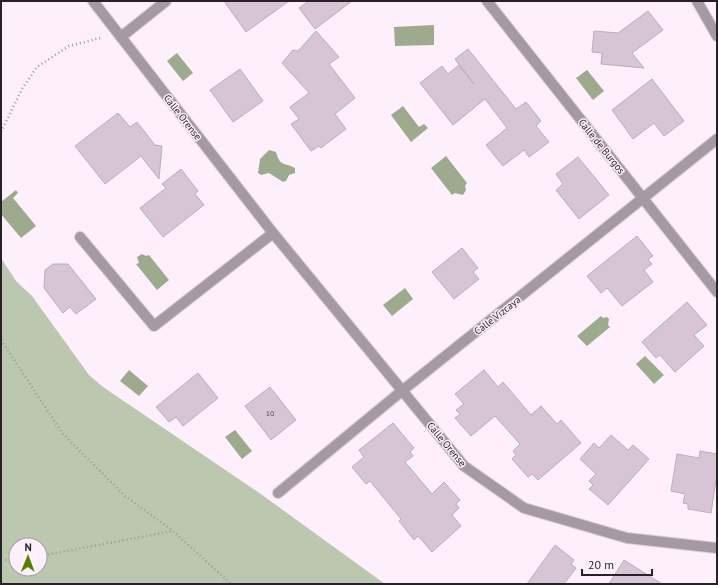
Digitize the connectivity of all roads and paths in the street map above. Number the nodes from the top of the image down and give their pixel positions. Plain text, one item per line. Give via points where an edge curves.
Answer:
1 (93, 1) edge
2 (166, 1) edge
3 (487, 1) edge
4 (697, 1) edge
5 (717, 36) edge
6 (121, 37) junction
7 (1, 132) edge
8 (717, 139) edge
9 (644, 198) junction
10 (273, 233) junction
11 (80, 237) dead end
12 (717, 292) edge
13 (1, 340) edge
14 (403, 390) junction
15 (278, 493) dead end
16 (173, 531) junction
17 (717, 548) edge
18 (48, 554) edge
19 (231, 584) edge

1 - 6 street, Calle Orense
2 - 6 street
3 - 9 street, Calle de Burgos
4 - 5 street
6 - 7 path via 102,37 69,46 37,67 22,89
6 - 10 street, Calle Orense
8 - 9 street, Calle Vizcaya
9 - 12 street, Calle de Burgos
9 - 14 street, Calle Vizcaya
10 - 11 street via 154,326
10 - 14 street, Calle Orense
13 - 16 path via 63,434 125,496
14 - 15 street, Calle Vizcaya
14 - 17 street, Calle Orense via 464,466 524,508 627,538
16 - 18 path
16 - 19 path

